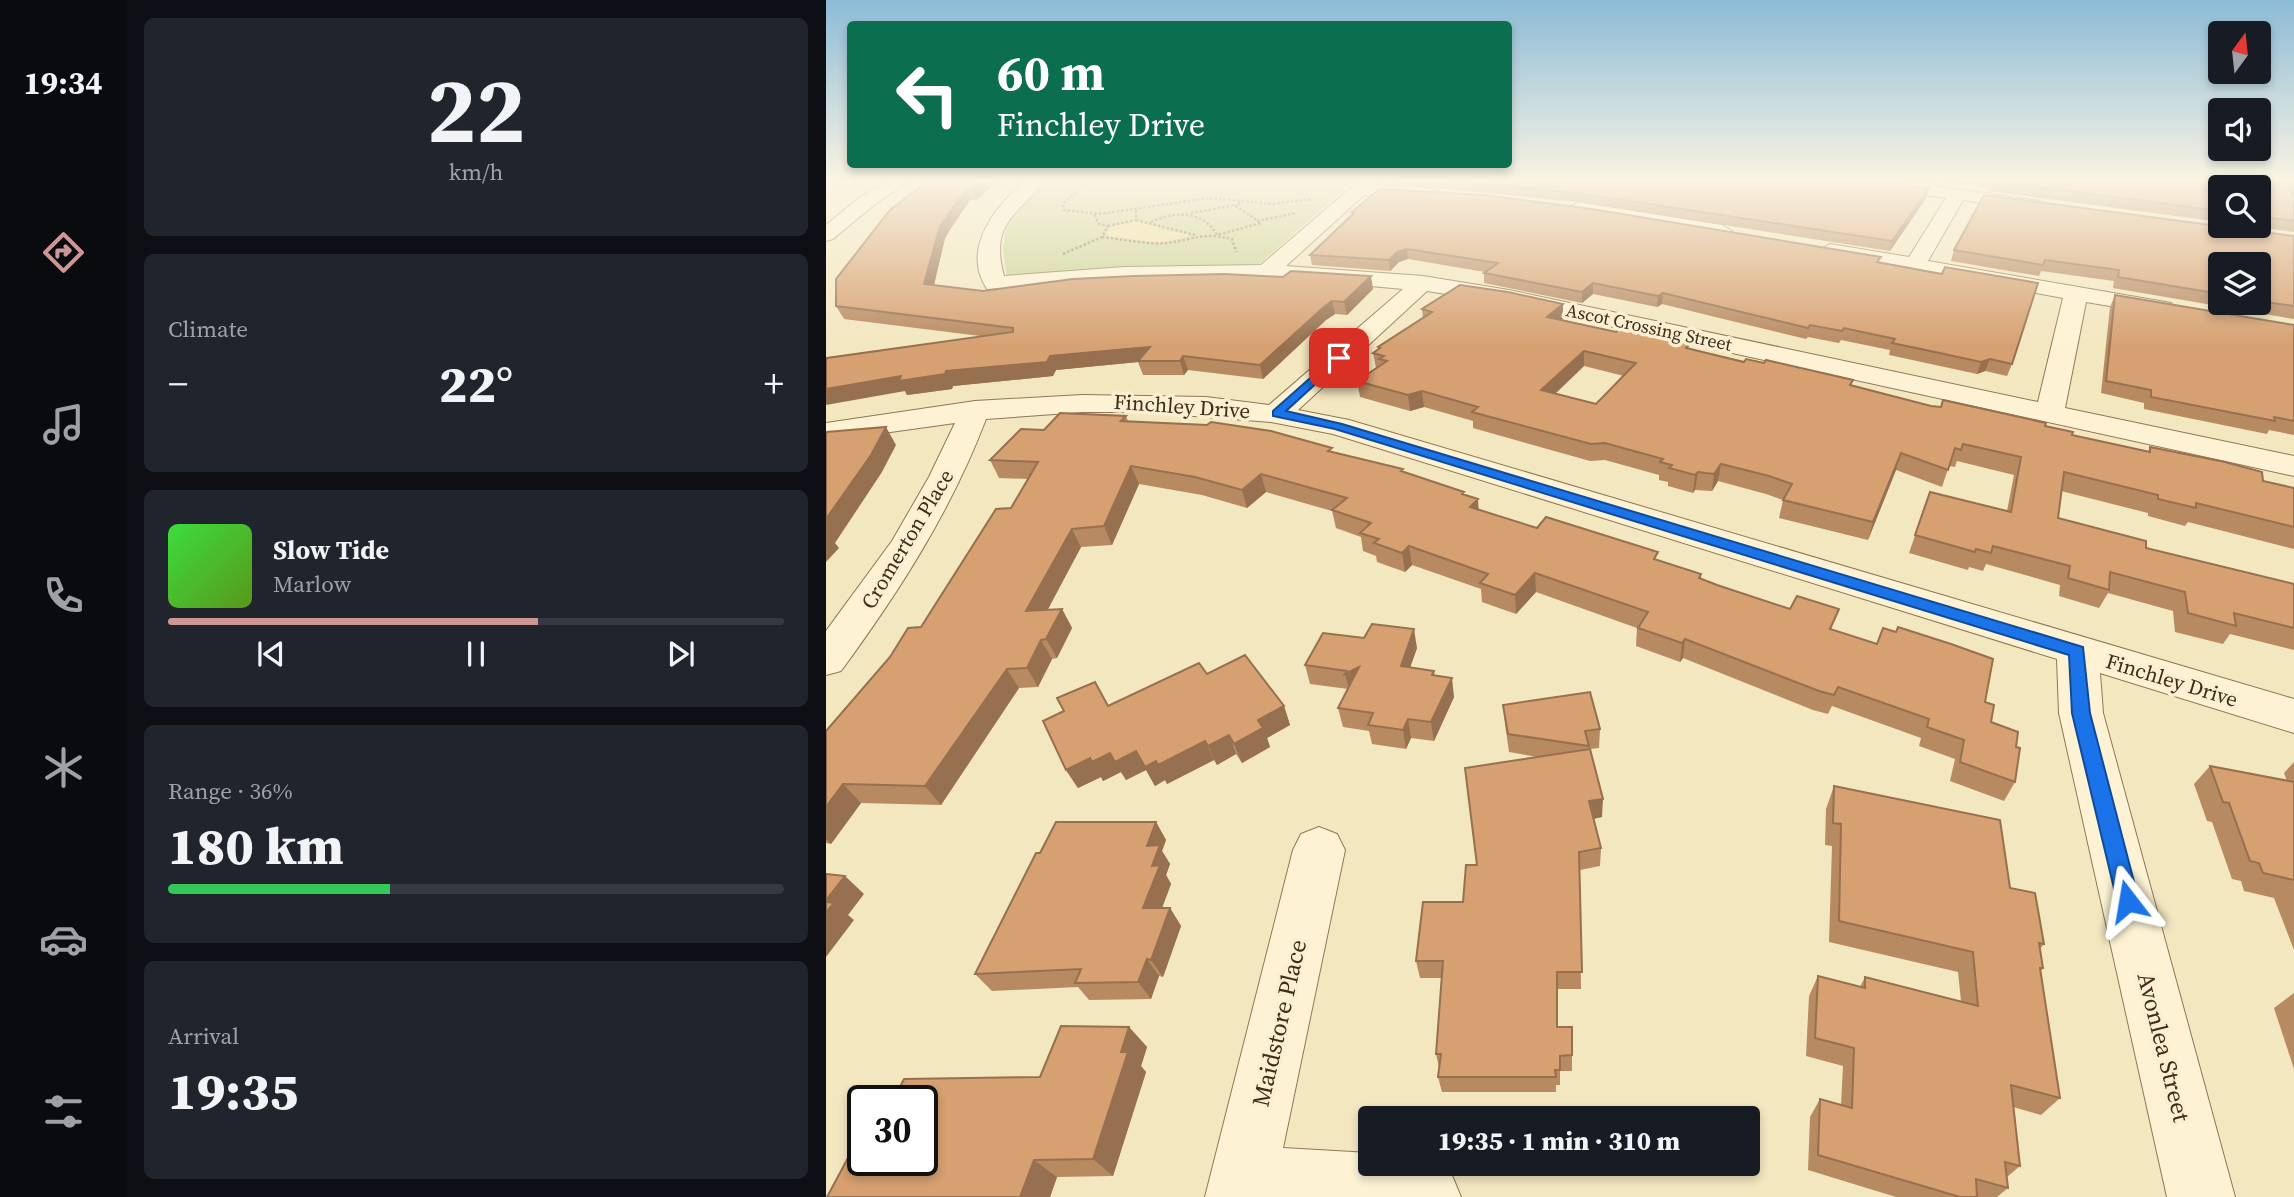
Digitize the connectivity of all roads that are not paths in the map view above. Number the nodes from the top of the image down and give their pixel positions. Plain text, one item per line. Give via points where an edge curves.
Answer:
1 (991, 236) edge
2 (1307, 236) edge
3 (1933, 236) edge
4 (1808, 246) edge
5 (1915, 265) junction
6 (1269, 270) junction
7 (1423, 283) junction
8 (2076, 293) junction
9 (2182, 311) edge
10 (975, 410) junction
11 (1277, 413) junction
12 (2049, 415) junction
13 (826, 432) edge
14 (2294, 466) edge
15 (2077, 651) junction
16 (826, 660) edge
17 (2294, 716) edge
18 (1319, 850) dead end
19 (1241, 1188) edge
20 (1427, 1197) edge
21 (2201, 1197) edge

1 - 6 street, Ascot Crossing Street via 989,266 995,284 1126,273
2 - 6 street
3 - 5 street
4 - 5 street
5 - 8 street
6 - 7 street, Ascot Crossing Street
7 - 11 street
7 - 12 street, Ascot Crossing Street via 1508,297
8 - 9 street
8 - 12 street
10 - 11 street, Finchley Drive via 1148,401
10 - 13 street, Finchley Drive
10 - 16 street, Cromerton Place via 960,450 902,555
11 - 15 street, Finchley Drive via 1338,426
12 - 14 street, Ascot Crossing Street
15 - 17 street, Finchley Drive
15 - 21 street, Avonlea Street via 2081,713
18 - 19 street, Maidstore Place
19 - 20 street via 1357,1185

